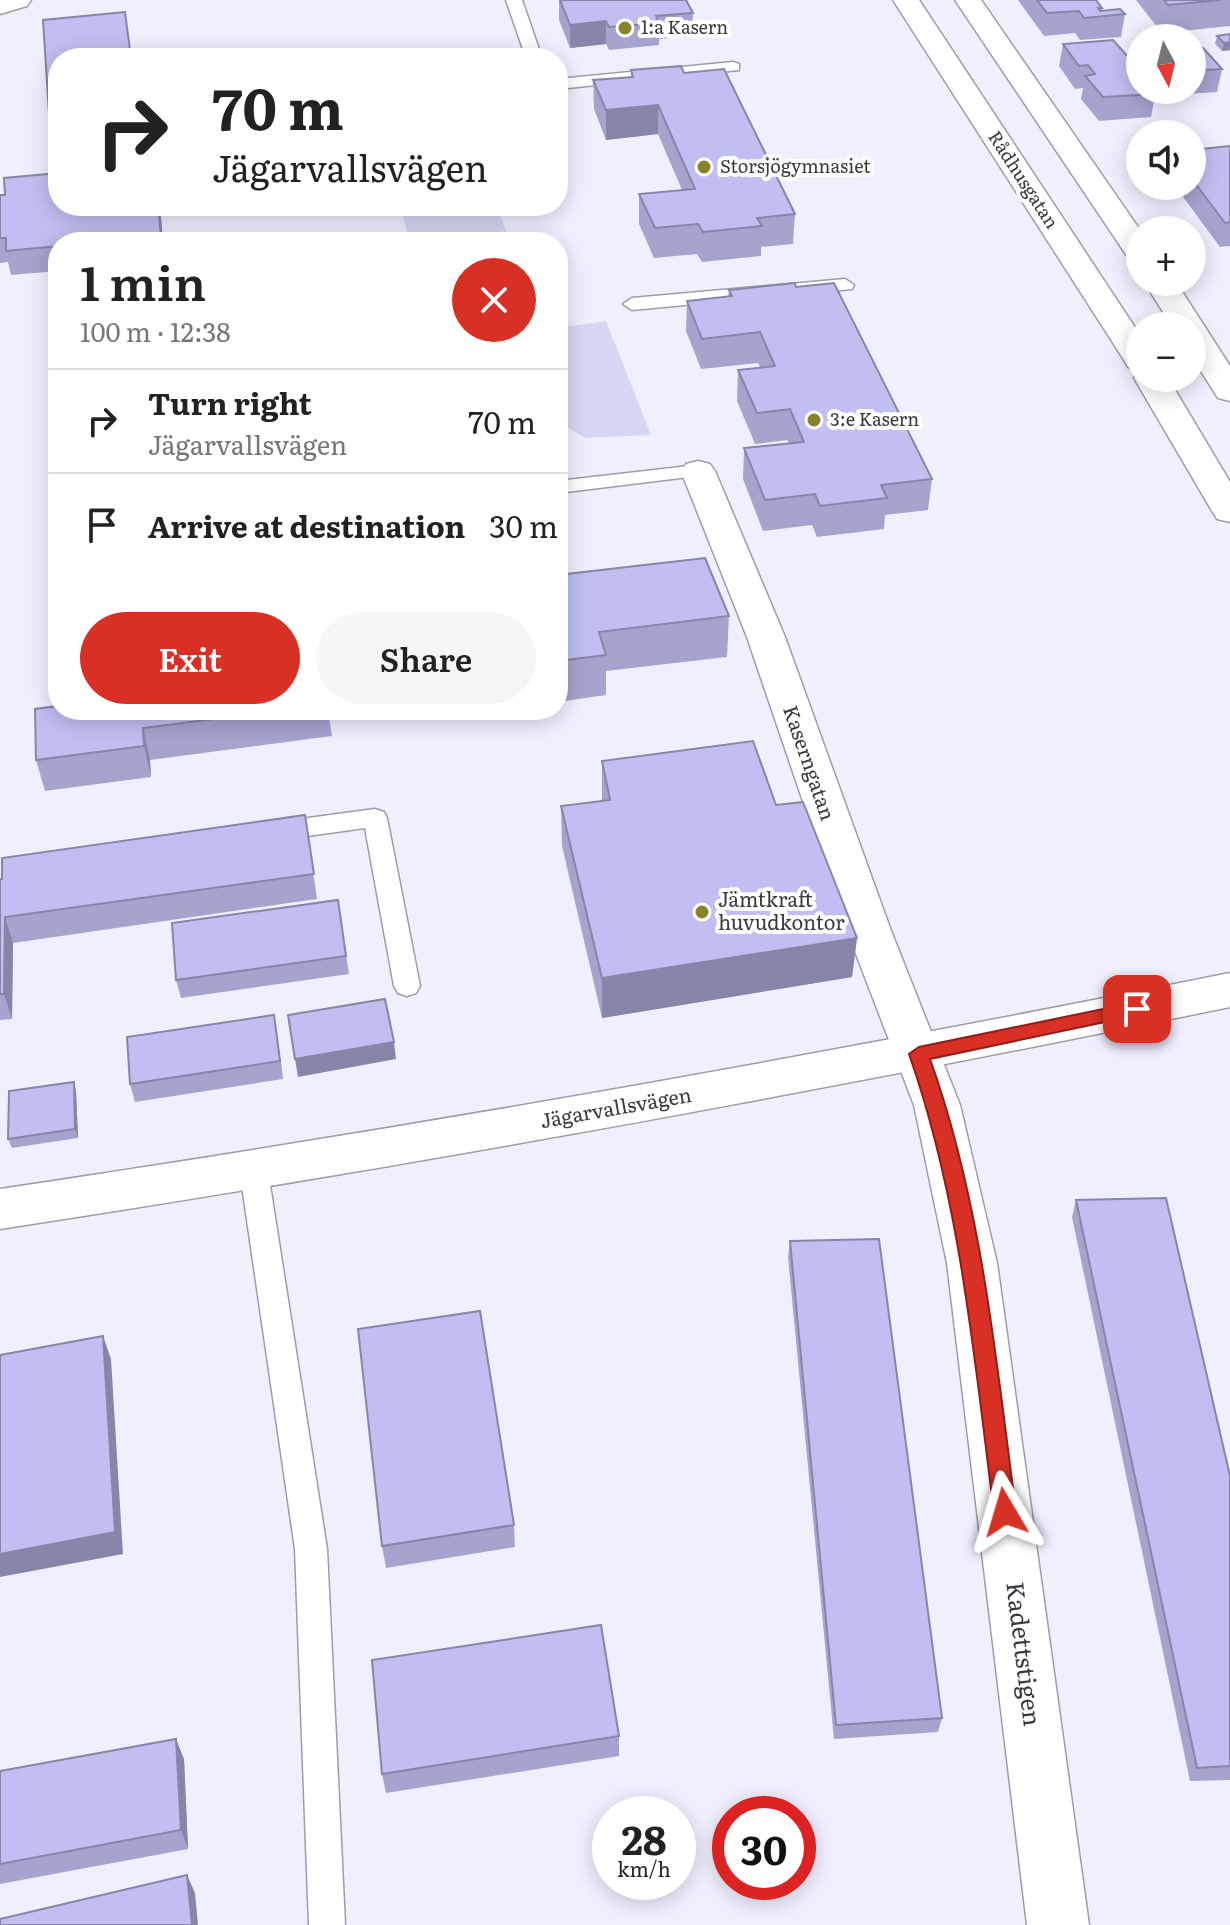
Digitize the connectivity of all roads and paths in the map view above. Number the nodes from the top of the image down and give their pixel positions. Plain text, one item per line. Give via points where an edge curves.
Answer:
1 (18, 0) edge
2 (514, 0) edge
3 (906, 0) edge
4 (968, 0) edge
5 (0, 6) edge
6 (531, 48) edge
7 (733, 67) dead end
8 (568, 83) edge
9 (1126, 231) edge
10 (845, 285) dead end
11 (632, 304) dead end
12 (1126, 338) edge
13 (1206, 354) edge
14 (1230, 391) edge
15 (1159, 392) edge
16 (698, 471) joint
17 (568, 486) edge
18 (1230, 511) edge
19 (253, 834) edge
20 (407, 986) dead end
21 (1230, 990) edge
22 (919, 1054) junction
23 (254, 1172) junction
24 (0, 1209) edge
25 (327, 1925) edge
26 (1058, 1925) edge

1 - 5 street
2 - 6 lane
3 - 12 street, Rådhusgatan
4 - 9 street
7 - 8 lane
10 - 11 lane
13 - 14 street
15 - 18 street
16 - 17 lane
16 - 22 street, Kaserngatan via 726,565 766,637 868,928
19 - 20 lane via 375,818
21 - 22 street, Jägarvallsvägen
22 - 23 street, Jägarvallsvägen
22 - 26 street, Kadettstigen via 937,1105 972,1263
23 - 24 street, Jägarvallsvägen
23 - 25 lane via 311,1549

